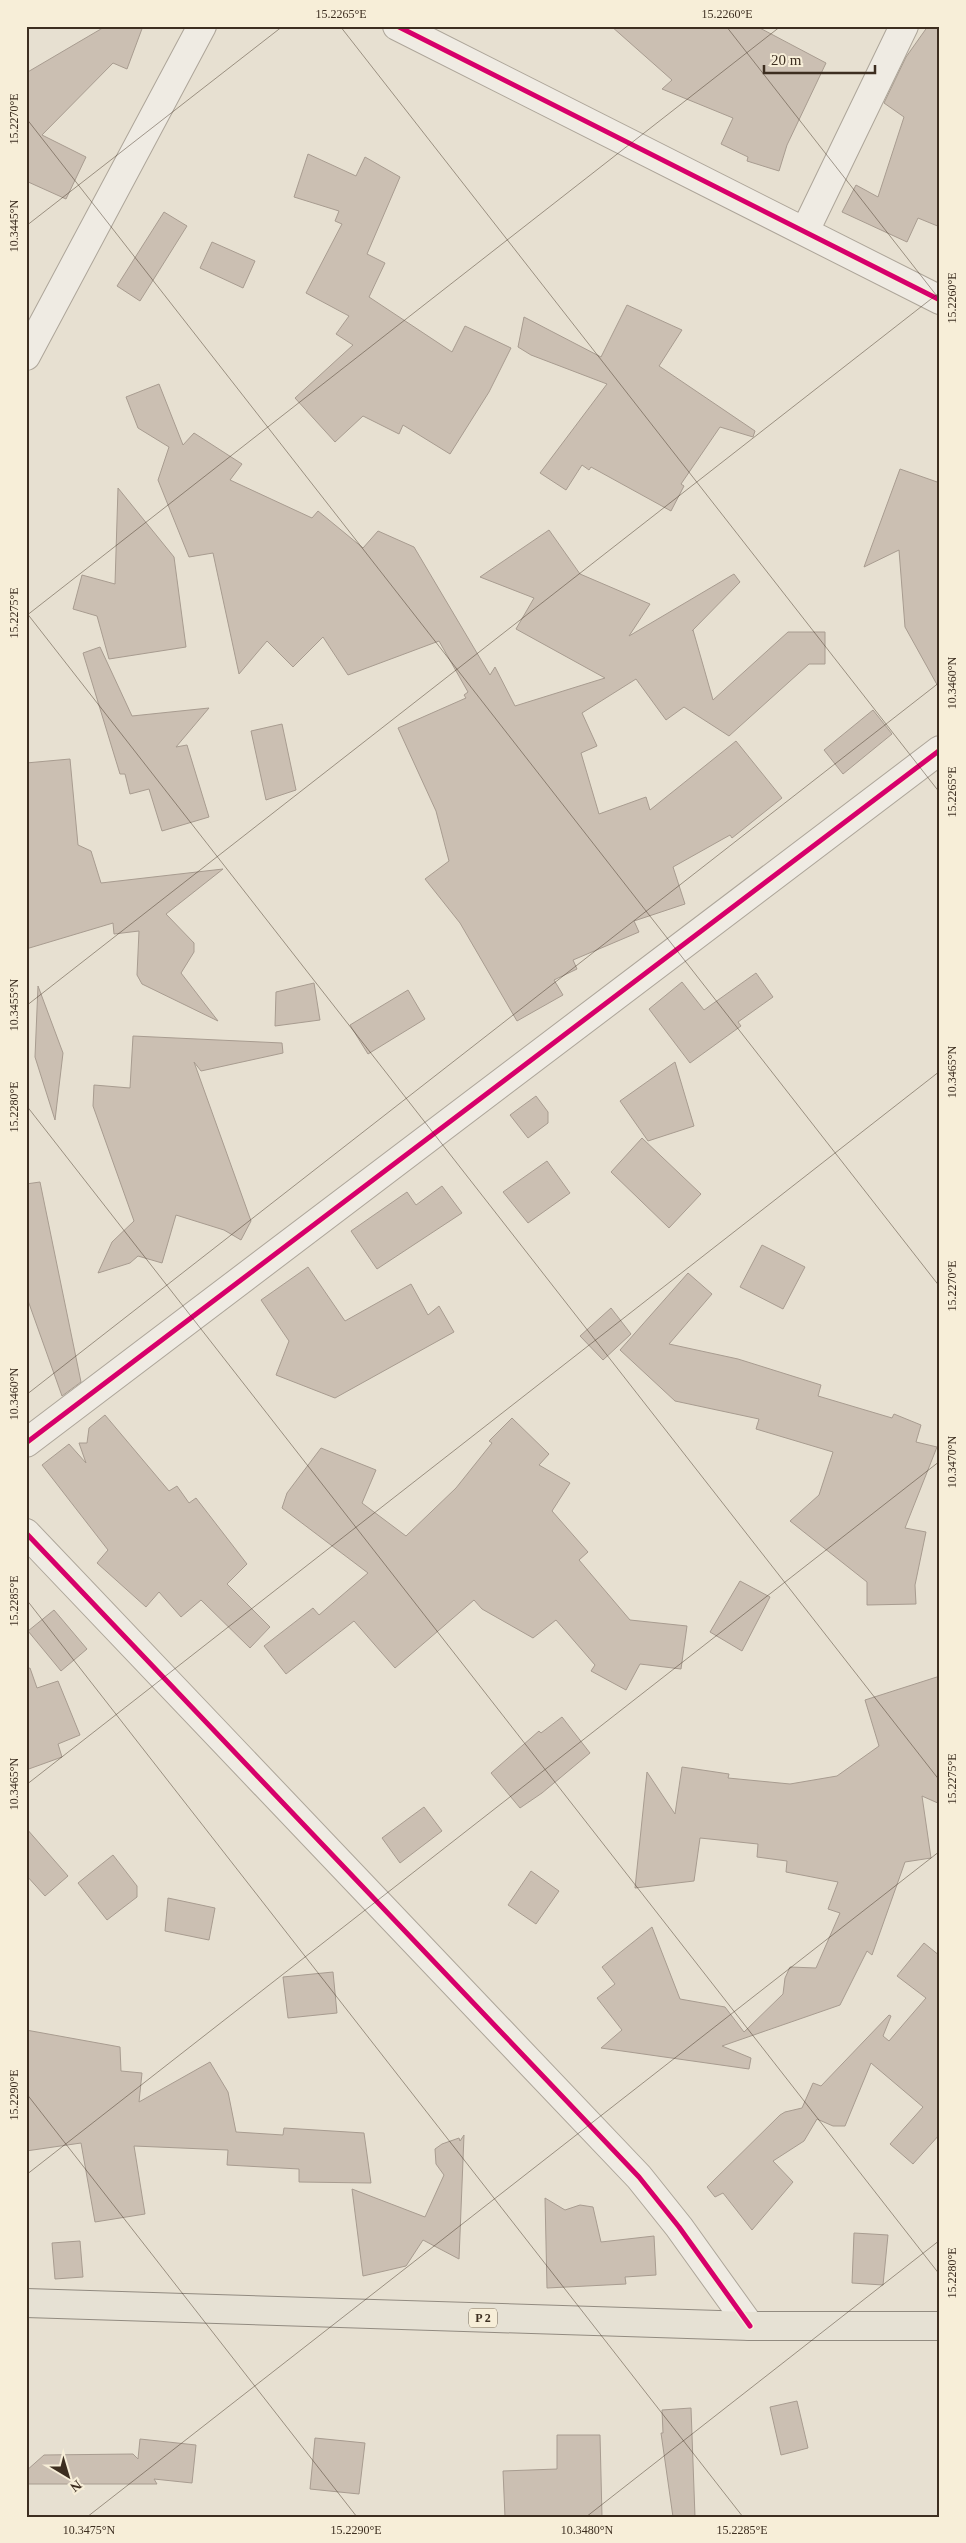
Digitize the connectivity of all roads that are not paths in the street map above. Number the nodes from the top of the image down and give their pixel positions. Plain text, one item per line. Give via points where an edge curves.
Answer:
1 (202, 26) edge
2 (397, 26) edge
3 (904, 26) edge
4 (805, 232) junction
5 (940, 300) edge
6 (26, 356) edge
7 (940, 750) edge
8 (26, 1442) edge
9 (26, 1533) edge
10 (26, 2302) edge
11 (750, 2326) junction
12 (940, 2326) edge

1 - 6 street
2 - 4 street
3 - 4 street
4 - 5 street
7 - 8 street
9 - 11 street via 639,2177 680,2227
10 - 11 main road, P 2
11 - 12 main road, P 2

